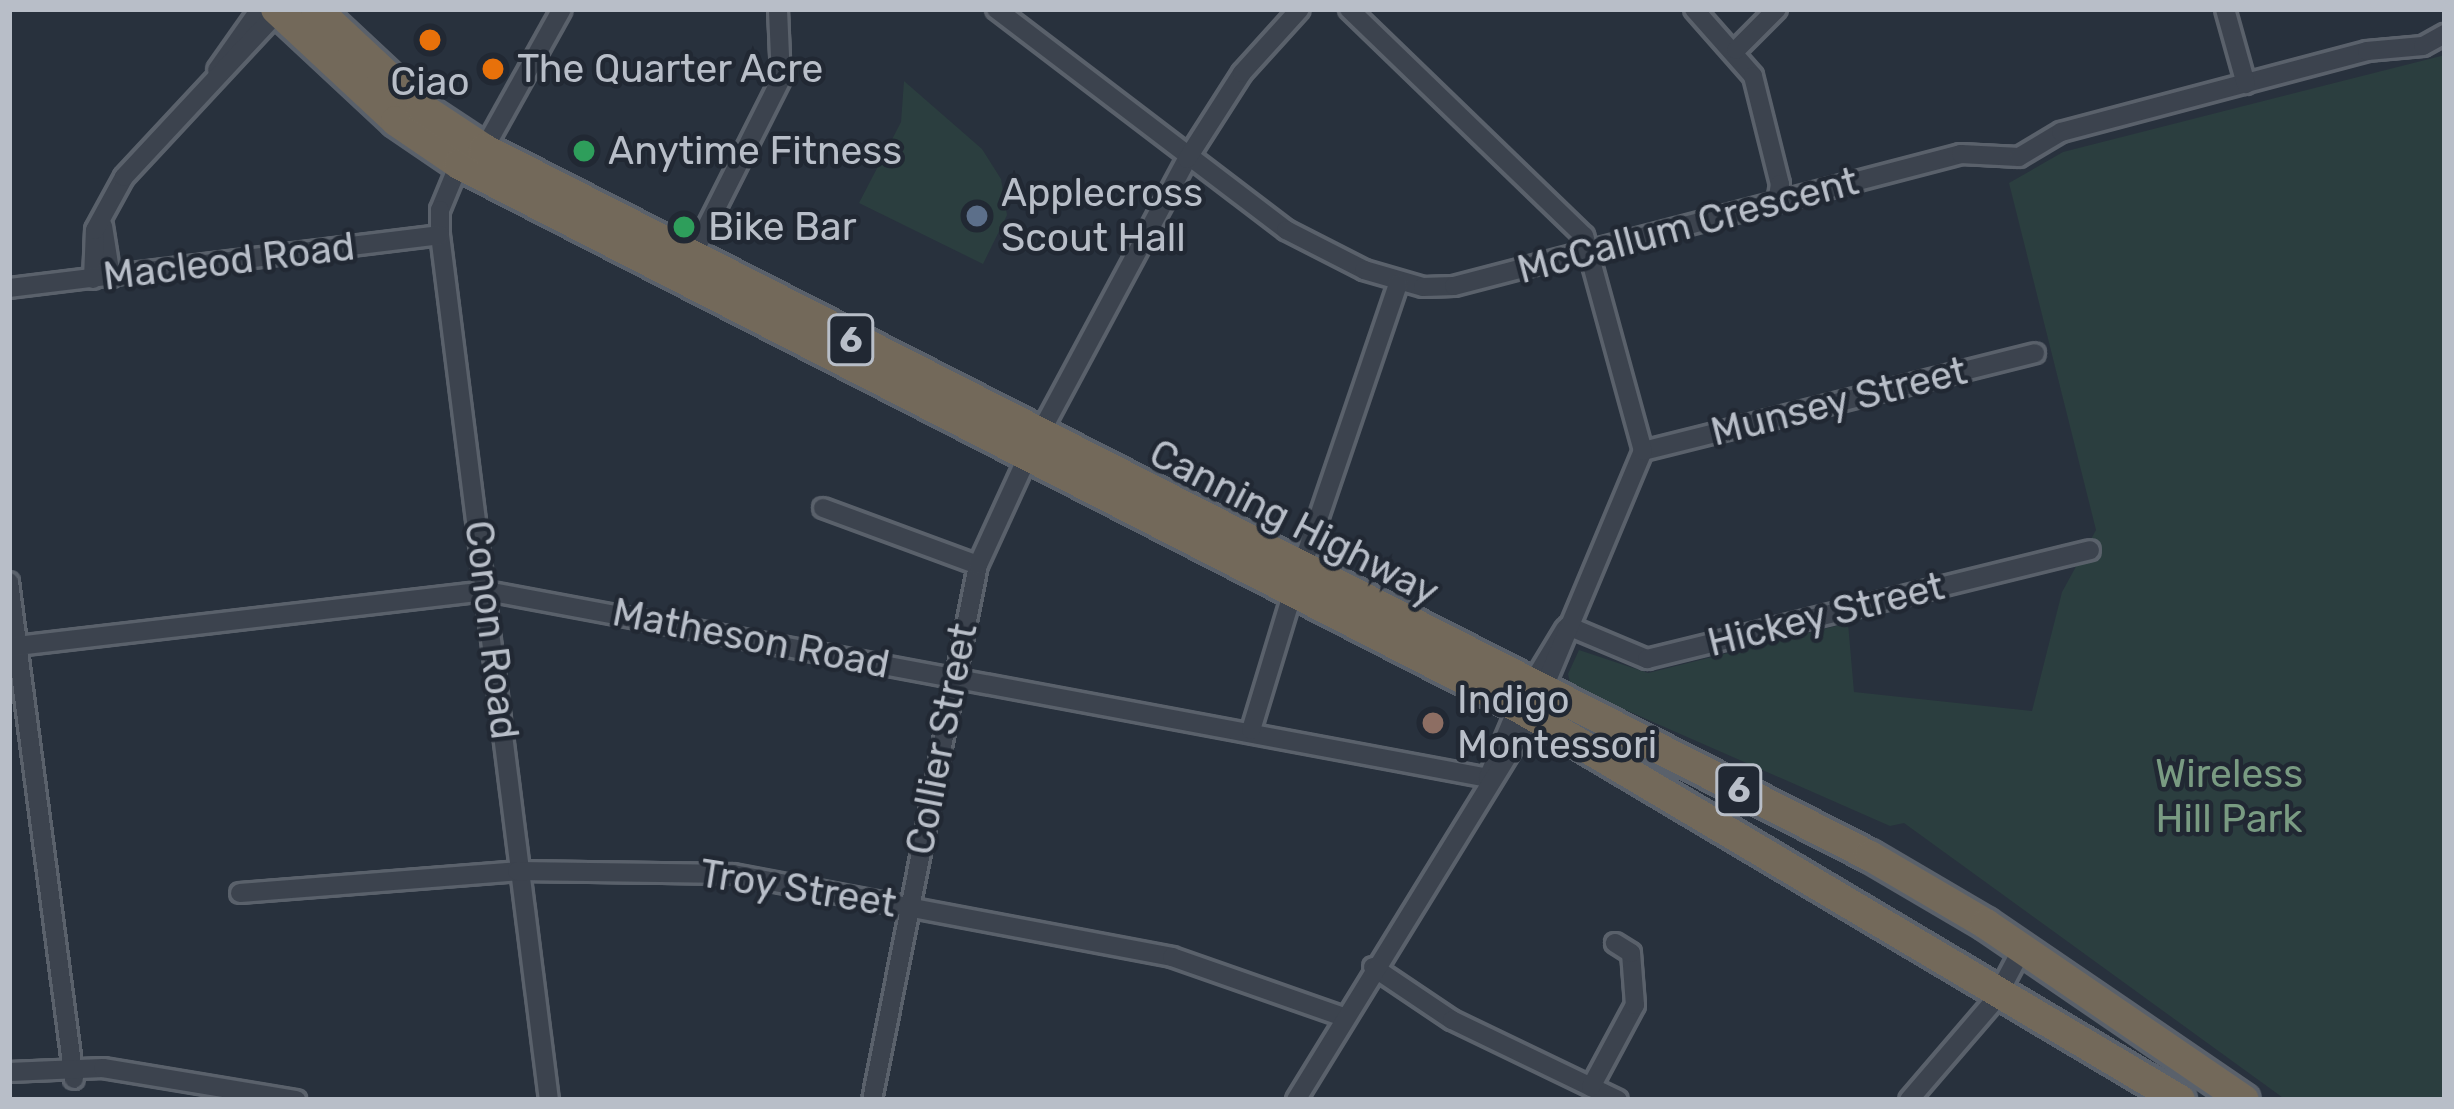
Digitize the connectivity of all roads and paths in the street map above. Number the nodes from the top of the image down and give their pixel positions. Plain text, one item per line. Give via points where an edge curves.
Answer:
1 (562, 9) edge
2 (778, 9) edge
3 (996, 9) edge
4 (1300, 9) edge
5 (1349, 9) edge
6 (1694, 9) edge
7 (1777, 9) edge
8 (2225, 9) edge
9 (274, 10) edge
10 (321, 11) edge
11 (2445, 34) edge
12 (1736, 50) junction
13 (2246, 84) junction
14 (472, 157) junction
15 (1187, 159) junction
16 (1777, 203) junction
17 (440, 235) junction
18 (1588, 253) junction
19 (685, 268) junction
20 (102, 278) junction
21 (1398, 284) junction
22 (12, 290) edge
23 (2035, 353) dead end
24 (1033, 448) junction
25 (1643, 452) junction
26 (823, 508) dead end
27 (2090, 550) dead end
28 (978, 565) junction
29 (9, 581) edge
30 (1297, 581) junction
31 (487, 591) junction
32 (1568, 626) junction
33 (14, 647) edge
34 (952, 679) junction
35 (1531, 700) junction
36 (1251, 730) junction
37 (1488, 778) junction
38 (523, 871) junction
39 (240, 893) dead end
40 (910, 907) junction
41 (1615, 943) dead end
42 (2022, 950) junction
43 (1373, 968) junction
44 (1999, 992) junction
45 (1343, 1017) junction
46 (14, 1072) edge
47 (74, 1072) junction
48 (1591, 1087) junction
49 (296, 1100) edge
50 (549, 1100) edge
51 (872, 1100) edge
52 (1296, 1100) edge
53 (1618, 1100) edge
54 (1909, 1100) edge
55 (2180, 1100) edge
56 (2244, 1100) edge

1 - 14 street, Conon Road
2 - 19 street via 781,79
3 - 15 street, McCallum Crescent
4 - 15 street, Collier Street via 1242,73
5 - 18 street via 1563,210
6 - 12 street
7 - 12 street
8 - 13 street
9 - 14 highway, Canning Highway / 6 via 380,107
9 - 20 street via 124,177 101,222
10 - 14 highway, Canning Highway / 6
11 - 13 street, McCallum Crescent via 2423,46 2367,51
12 - 16 street via 1753,76 1780,184
13 - 16 street, McCallum Crescent via 2061,132 2019,157 1961,154
14 - 17 street, Conon Road
14 - 19 highway, Canning Highway / 6
15 - 21 street, McCallum Crescent via 1286,230
15 - 24 street, Collier Street
16 - 18 street, McCallum Crescent
17 - 20 street, Macleod Road
17 - 31 street, Conon Road
18 - 21 street, McCallum Crescent via 1454,286
18 - 25 street
19 - 24 highway, Canning Highway / 6
20 - 22 street, Macleod Road
21 - 30 street
23 - 25 street, Munsey Street
24 - 28 street, Collier Street
24 - 30 highway, Canning Highway / 6
25 - 32 street
26 - 28 street
27 - 32 street, Hickey Street via 1647,659
28 - 34 street, Collier Street
29 - 33 street
30 - 35 highway, Canning Highway / 6
30 - 36 street
31 - 33 street, Matheson Road
31 - 34 street, Matheson Road
31 - 38 street, Conon Road
32 - 35 street
33 - 47 street
34 - 36 street, Matheson Road
34 - 40 street, Collier Street
35 - 37 street
35 - 42 highway, Canning Highway / 6 via 1870,856
35 - 44 highway, Canning Highway / 6
36 - 37 street, Matheson Road
37 - 43 street
38 - 39 street, Troy Street
38 - 40 street, Troy Street via 693,870
38 - 50 street, Conon Road
40 - 45 street, Troy Street via 1172,957
40 - 51 street, Collier Street
41 - 48 street via 1631,953 1635,1005
42 - 44 street
42 - 56 highway, Canning Highway / 6
43 - 45 street
43 - 48 street via 1452,1020
44 - 54 street
44 - 55 highway, Canning Highway / 6
45 - 52 street
46 - 47 street
47 - 49 street
48 - 53 street

